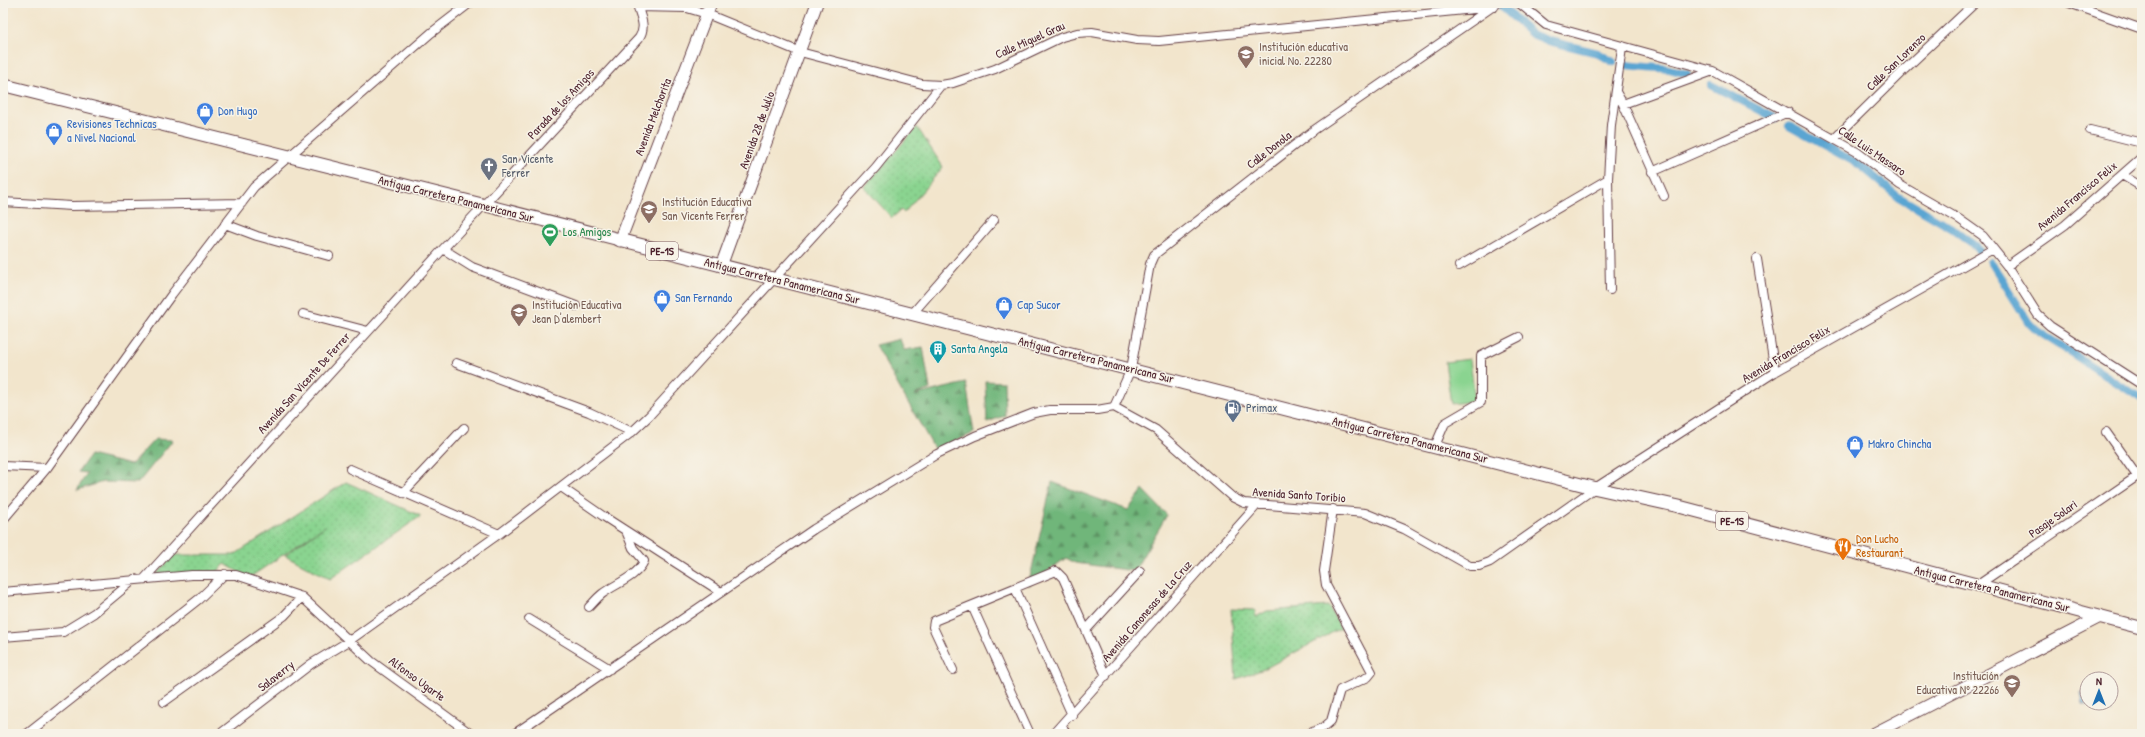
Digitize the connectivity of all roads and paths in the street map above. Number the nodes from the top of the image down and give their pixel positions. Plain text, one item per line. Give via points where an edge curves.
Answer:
1 (470, 3) edge
2 (711, 3) edge
3 (816, 3) edge
4 (1519, 3) edge
5 (1975, 3) edge
6 (2069, 3) edge
7 (637, 5) edge
8 (1496, 5) edge
9 (707, 14) junction
10 (2142, 29) edge
11 (1622, 48) junction
12 (800, 52) junction
13 (1713, 71) junction
14 (3, 85) edge
15 (941, 85) junction
16 (1616, 92) junction
17 (1623, 104) junction
18 (1788, 112) junction
19 (2090, 130) dead end
20 (1834, 139) junction
21 (2142, 143) edge
22 (290, 156) junction
23 (2142, 157) edge
24 (1652, 172) junction
25 (2122, 175) junction
26 (1608, 179) junction
27 (2142, 187) edge
28 (1664, 196) dead end
29 (3, 202) edge
30 (242, 203) junction
31 (484, 205) junction
32 (994, 220) dead end
33 (225, 224) junction
34 (620, 241) junction
35 (443, 248) junction
36 (1994, 249) junction
37 (329, 256) dead end
38 (1757, 260) dead end
39 (721, 266) junction
40 (1459, 266) dead end
41 (2007, 266) junction
42 (773, 279) junction
43 (1610, 290) dead end
44 (576, 306) dead end
45 (302, 314) dead end
46 (912, 314) junction
47 (368, 331) junction
48 (1519, 337) dead end
49 (456, 363) dead end
50 (1131, 369) junction
51 (1775, 372) junction
52 (2142, 385) edge
53 (1114, 407) junction
54 (464, 428) dead end
55 (632, 432) junction
56 (2106, 432) dead end
57 (1435, 446) junction
58 (3, 466) edge
59 (47, 468) junction
60 (350, 469) dead end
61 (2140, 475) edge
62 (561, 487) junction
63 (1596, 488) junction
64 (403, 493) junction
65 (1258, 504) junction
66 (1333, 509) junction
67 (3, 520) edge
68 (626, 531) junction
69 (499, 534) junction
70 (1479, 566) joint
71 (1140, 571) dead end
72 (225, 574) junction
73 (135, 579) junction
74 (144, 579) junction
75 (1978, 585) junction
76 (1015, 588) junction
77 (3, 592) edge
78 (721, 592) junction
79 (302, 597) junction
80 (972, 606) junction
81 (589, 607) dead end
82 (2100, 617) junction
83 (528, 619) dead end
84 (2142, 628) edge
85 (1086, 630) junction
86 (3, 637) edge
87 (350, 641) junction
88 (610, 669) junction
89 (953, 670) dead end
90 (1106, 676) junction
91 (164, 702) dead end
92 (1072, 715) junction
93 (1062, 725) junction
94 (465, 733) edge
95 (27, 734) edge
96 (220, 734) edge
97 (514, 734) edge
98 (1030, 734) edge
99 (1053, 734) edge
100 (1066, 734) edge
101 (1308, 734) edge
102 (1874, 734) edge

1 - 22 street via 431,33
2 - 9 main road, Avenida Melchorita
3 - 12 main road, Avenida 28 de Julio
4 - 11 street, Calle Luis Massaro via 1546,26
5 - 20 street, Calle San Lorenzo
6 - 10 street
7 - 9 street, Calle Miguel Grau via 687,8
7 - 31 street, Parada de los Amigos via 644,24 639,38
8 - 15 street, Calle Miguel Grau via 1159,41 1136,40 1092,32 1077,33 1062,37 995,69
8 - 50 street, Calle Donola via 1314,130 1154,255 1150,264
9 - 12 street, Calle Miguel Grau
9 - 34 main road, Avenida Melchorita
11 - 13 street, Calle Luis Massaro
11 - 16 street
12 - 15 street, Calle Miguel Grau via 922,84
12 - 39 main road, Avenida 28 de Julio
13 - 17 street
13 - 18 street, Calle Luis Massaro
14 - 22 highway, Antigua Carretera Panamericana Sur / PE-1S via 155,125
15 - 42 street, Salaverry via 876,167
16 - 17 street
16 - 26 street
17 - 24 street
18 - 20 street, Calle Luis Massaro
18 - 24 street
19 - 21 street
20 - 36 street, Calle Luis Massaro via 1857,152 1900,185 1959,219 1983,236
22 - 30 street via 254,187
22 - 31 highway, Antigua Carretera Panamericana Sur / PE-1S
23 - 25 street, Avenida Francisco Felix
24 - 28 street
25 - 27 street
25 - 41 street, Avenida Francisco Felix via 2065,225
26 - 40 street
26 - 43 street
29 - 30 street via 72,206
30 - 33 street
31 - 34 highway, Antigua Carretera Panamericana Sur / PE-1S
31 - 35 street, Avenida San Vicente De Ferrer
32 - 46 street
33 - 37 street via 257,236
33 - 59 street
34 - 39 highway, Antigua Carretera Panamericana Sur / PE-1S
35 - 44 street via 472,267
35 - 47 street, Avenida San Vicente De Ferrer
36 - 41 street, Calle Luis Massaro
36 - 51 street, Avenida Francisco Felix
38 - 51 street
39 - 42 highway, Antigua Carretera Panamericana Sur / PE-1S
41 - 52 street, Calle Luis Massaro via 2038,315 2050,326
42 - 46 highway, Antigua Carretera Panamericana Sur / PE-1S
42 - 55 street, Salaverry
45 - 47 street
46 - 50 highway, Antigua Carretera Panamericana Sur / PE-1S
47 - 74 street, Avenida San Vicente De Ferrer
48 - 57 street via 1481,356 1481,402 1445,423
49 - 55 street via 589,412
50 - 53 street, Calle Donola
50 - 57 highway, Antigua Carretera Panamericana Sur / PE-1S
51 - 63 street, Avenida Francisco Felix
53 - 65 street, Avenida Santo Toribio via 1156,430 1232,497 1244,503
53 - 78 street via 1034,413 975,436 937,454 814,529
54 - 64 street
55 - 62 street, Salaverry
56 - 61 street
57 - 63 highway, Antigua Carretera Panamericana Sur / PE-1S
58 - 59 street
59 - 67 street
60 - 64 street
61 - 75 street, Pasaje Solari
62 - 68 street
62 - 69 street, Salaverry
63 - 70 street, Avenida Francisco Felix via 1490,562
63 - 75 highway, Antigua Carretera Panamericana Sur / PE-1S via 1677,506
64 - 69 street
65 - 66 street, Avenida Santo Toribio
65 - 90 street, Avenida Canonesas de La Cruz
66 - 70 street, Avenida Santo Toribio via 1365,513 1404,529 1470,566
66 - 101 street via 1324,571 1326,585 1372,672 1368,677 1340,690 1331,721
68 - 78 street
68 - 81 street via 633,548 644,561 642,566
69 - 87 street, Salaverry
71 - 85 street
72 - 74 street
72 - 79 street
72 - 95 street via 199,599
73 - 74 street
73 - 77 street
73 - 86 street via 94,613 63,632
75 - 82 highway, Antigua Carretera Panamericana Sur / PE-1S
76 - 80 street
76 - 85 street via 1052,572 1059,573
76 - 92 street
78 - 88 street
79 - 87 street, Alfonso Ugarte
79 - 91 street via 284,616
80 - 89 street via 932,623
80 - 98 street
82 - 84 highway, Antigua Carretera Panamericana Sur / PE-1S
82 - 102 main road
83 - 88 street
85 - 90 street
87 - 94 street, Alfonso Ugarte via 371,661
87 - 96 street, Salaverry via 311,664
88 - 97 street
90 - 92 street, Avenida Canonesas de La Cruz
92 - 93 street, Avenida Canonesas de La Cruz
93 - 99 street, Avenida Canonesas de La Cruz
93 - 100 street

